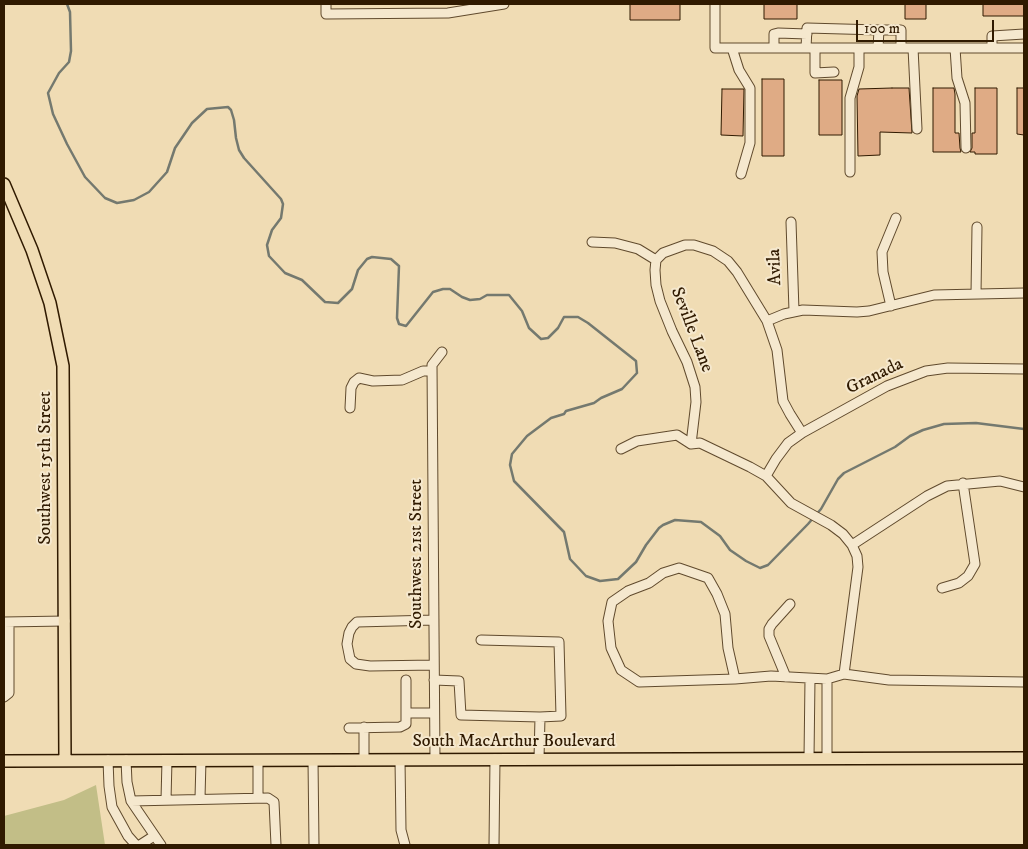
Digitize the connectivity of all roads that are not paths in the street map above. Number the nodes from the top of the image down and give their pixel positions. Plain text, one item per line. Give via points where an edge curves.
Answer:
1 (326, 4) edge
2 (504, 4) edge
3 (714, 4) edge
4 (448, 8) edge
5 (879, 30) junction
6 (807, 34) junction
7 (1024, 34) edge
8 (732, 48) junction
9 (774, 48) junction
10 (810, 48) junction
11 (859, 48) junction
12 (878, 48) junction
13 (901, 48) junction
14 (913, 48) junction
15 (955, 48) junction
16 (992, 48) junction
17 (1024, 48) edge
18 (834, 72) dead end
19 (917, 129) dead end
20 (966, 148) dead end
21 (850, 172) dead end
22 (741, 174) dead end
23 (4, 184) edge
24 (896, 218) dead end
25 (791, 222) dead end
26 (977, 228) dead end
27 (592, 242) dead end
28 (656, 260) junction
29 (1024, 293) edge
30 (976, 294) junction
31 (891, 306) junction
32 (794, 311) junction
33 (767, 321) junction
34 (442, 352) dead end
35 (1024, 369) edge
36 (432, 371) junction
37 (350, 408) dead end
38 (802, 432) junction
39 (691, 444) junction
40 (621, 450) dead end
41 (766, 476) junction
42 (963, 484) junction
43 (1024, 487) edge
44 (852, 545) junction
45 (942, 588) dead end
46 (790, 604) dead end
47 (434, 620) junction
48 (6, 622) edge
49 (65, 622) junction
50 (481, 640) dead end
51 (434, 665) junction
52 (844, 674) junction
53 (786, 677) junction
54 (735, 679) junction
55 (810, 679) junction
56 (827, 679) junction
57 (406, 680) dead end
58 (434, 680) junction
59 (1024, 682) edge
60 (4, 697) edge
61 (406, 712) junction
62 (434, 713) junction
63 (540, 716) junction
64 (364, 727) junction
65 (349, 728) dead end
66 (809, 758) junction
67 (827, 758) junction
68 (1024, 758) edge
69 (495, 759) junction
70 (539, 759) junction
71 (65, 760) junction
72 (108, 760) junction
73 (126, 760) junction
74 (167, 760) junction
75 (201, 760) junction
76 (258, 760) junction
77 (313, 760) junction
78 (364, 760) junction
79 (400, 760) junction
80 (435, 760) junction
81 (4, 761) edge
82 (258, 797) junction
83 (200, 798) junction
84 (166, 800) junction
85 (131, 801) junction
86 (154, 836) junction
87 (136, 845) edge
88 (140, 845) edge
89 (161, 845) edge
90 (276, 845) edge
91 (314, 845) edge
92 (405, 845) edge
93 (494, 845) edge

1 - 4 street via 326,14
2 - 4 street
3 - 8 street via 715,48
5 - 6 street via 807,28
5 - 12 street
5 - 13 street via 901,30
6 - 9 street via 774,34
6 - 10 street
7 - 16 street via 994,35
8 - 9 street
8 - 22 street via 739,70 750,88 750,143
9 - 10 street
10 - 11 street
10 - 18 street via 816,73
11 - 12 street
11 - 21 street via 859,67 850,98
12 - 13 street
13 - 14 street
14 - 15 street
14 - 19 street
15 - 16 street
15 - 20 street via 957,78 965,103
16 - 17 street
23 - 49 main road, Southwest 15th Street via 50,302 63,366
24 - 31 street via 882,252
25 - 32 street, Avila
26 - 30 street
27 - 28 street via 615,242 638,249
28 - 33 street via 662,253 684,245 703,247 720,254 737,272
28 - 39 street, Seville Lane via 660,300 688,362 695,387 696,411
29 - 30 street
30 - 31 street via 934,295
31 - 32 street via 857,312
32 - 33 street
33 - 38 street via 777,350 783,401
34 - 36 street, Southwest 21st Street via 432,365
35 - 38 street, Granada via 969,367 926,371 887,386
36 - 37 street via 423,371 402,380 359,378 351,388
36 - 47 street, Southwest 21st Street
38 - 41 street, Granada via 788,443
39 - 40 street via 677,435 637,441
39 - 41 street via 700,443
41 - 44 street via 791,503 844,534
42 - 43 street via 1000,481
42 - 44 street via 937,490
42 - 45 street via 975,564 968,576
44 - 52 street via 858,567
46 - 53 street via 769,629
47 - 51 street, Southwest 21st Street
47 - 51 street via 357,622 349,633 347,644 350,659 356,664
48 - 49 street
48 - 60 street via 9,693
49 - 71 main road, Southwest 15th Street
50 - 63 street via 559,642 561,716
51 - 58 street, Southwest 21st Street
52 - 56 street
52 - 59 street via 889,680
53 - 54 street
53 - 55 street
54 - 54 street via 639,682 621,670 611,648 608,621 612,602 663,573 679,568 708,578 725,614
55 - 56 street
55 - 66 street
56 - 67 street
57 - 61 street
58 - 62 street, Southwest 21st Street
58 - 63 street via 460,681 461,715
61 - 62 street
61 - 64 street via 406,724 400,727
62 - 80 street, Southwest 21st Street
63 - 70 street
64 - 65 street
64 - 78 street
66 - 67 main road, South MacArthur Boulevard
66 - 70 main road, South MacArthur Boulevard
67 - 68 main road, South MacArthur Boulevard
69 - 70 main road, South MacArthur Boulevard
69 - 80 main road, South MacArthur Boulevard
69 - 93 street
71 - 72 main road, South MacArthur Boulevard
71 - 81 main road, South MacArthur Boulevard
72 - 73 main road, South MacArthur Boulevard
72 - 87 street via 112,807
73 - 74 main road, South MacArthur Boulevard
73 - 85 street
74 - 75 main road, South MacArthur Boulevard
74 - 84 street
75 - 76 main road, South MacArthur Boulevard
75 - 83 street
76 - 77 main road, South MacArthur Boulevard
76 - 82 street
77 - 78 main road, South MacArthur Boulevard
77 - 91 street
78 - 79 main road, South MacArthur Boulevard
79 - 80 main road, South MacArthur Boulevard
79 - 92 street via 401,830
82 - 83 street
82 - 90 street via 274,802
83 - 84 street
84 - 85 street
85 - 86 street
86 - 88 street
86 - 89 street

